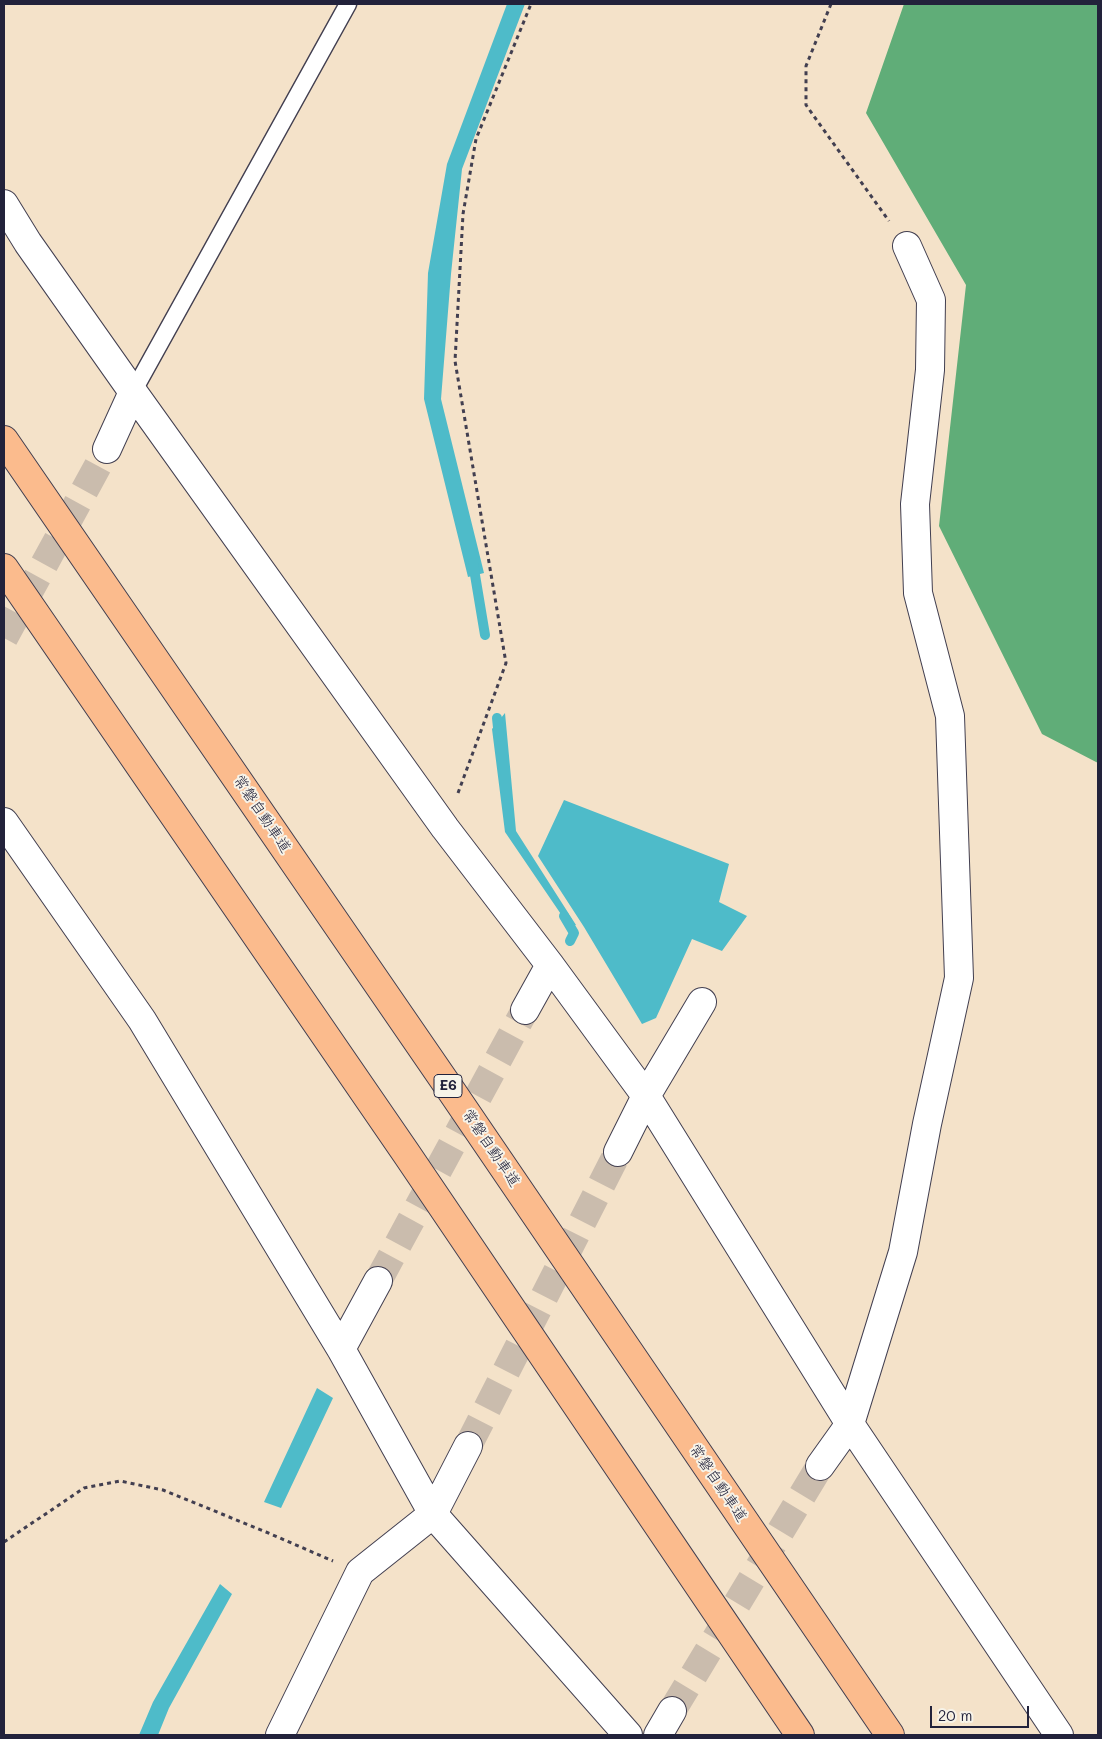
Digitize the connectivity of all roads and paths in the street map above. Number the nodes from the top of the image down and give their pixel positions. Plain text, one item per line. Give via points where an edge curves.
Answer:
1 (348, 4) edge
2 (532, 4) edge
3 (831, 4) edge
4 (4, 204) edge
5 (907, 246) joint
6 (133, 392) junction
7 (4, 440) edge
8 (107, 449) tunnel mouth
9 (4, 569) edge
10 (4, 822) edge
11 (445, 828) junction
12 (550, 965) junction
13 (702, 1002) dead end
14 (525, 1010) tunnel mouth
15 (646, 1096) junction
16 (618, 1152) tunnel mouth
17 (378, 1281) tunnel mouth
18 (341, 1349) junction
19 (850, 1424) junction
20 (468, 1446) tunnel mouth
21 (820, 1466) tunnel mouth
22 (433, 1514) junction
23 (4, 1542) edge
24 (360, 1572) junction
25 (672, 1711) tunnel mouth
26 (280, 1735) edge
27 (628, 1735) edge
28 (658, 1735) edge
29 (800, 1735) edge
30 (890, 1735) edge
31 (1059, 1735) edge

1 - 6 lane
2 - 11 path via 476,139 463,214 454,361 506,663
3 - 5 path via 806,66 806,105
4 - 6 street
5 - 19 street via 931,300 930,370 915,504 918,593 950,716 959,978 903,1252
6 - 8 street
6 - 11 street
7 - 30 highway, 常磐自動車道 / E6
9 - 29 highway via 406,1153
10 - 18 street via 142,1020
11 - 12 street
12 - 14 street
12 - 15 street
13 - 15 street
15 - 16 street
15 - 19 street
17 - 18 street
18 - 22 street
19 - 21 street
19 - 31 street
20 - 22 street
22 - 24 street
22 - 27 street
23 - 24 path via 84,1488 120,1480 163,1490
24 - 26 street
25 - 28 street

